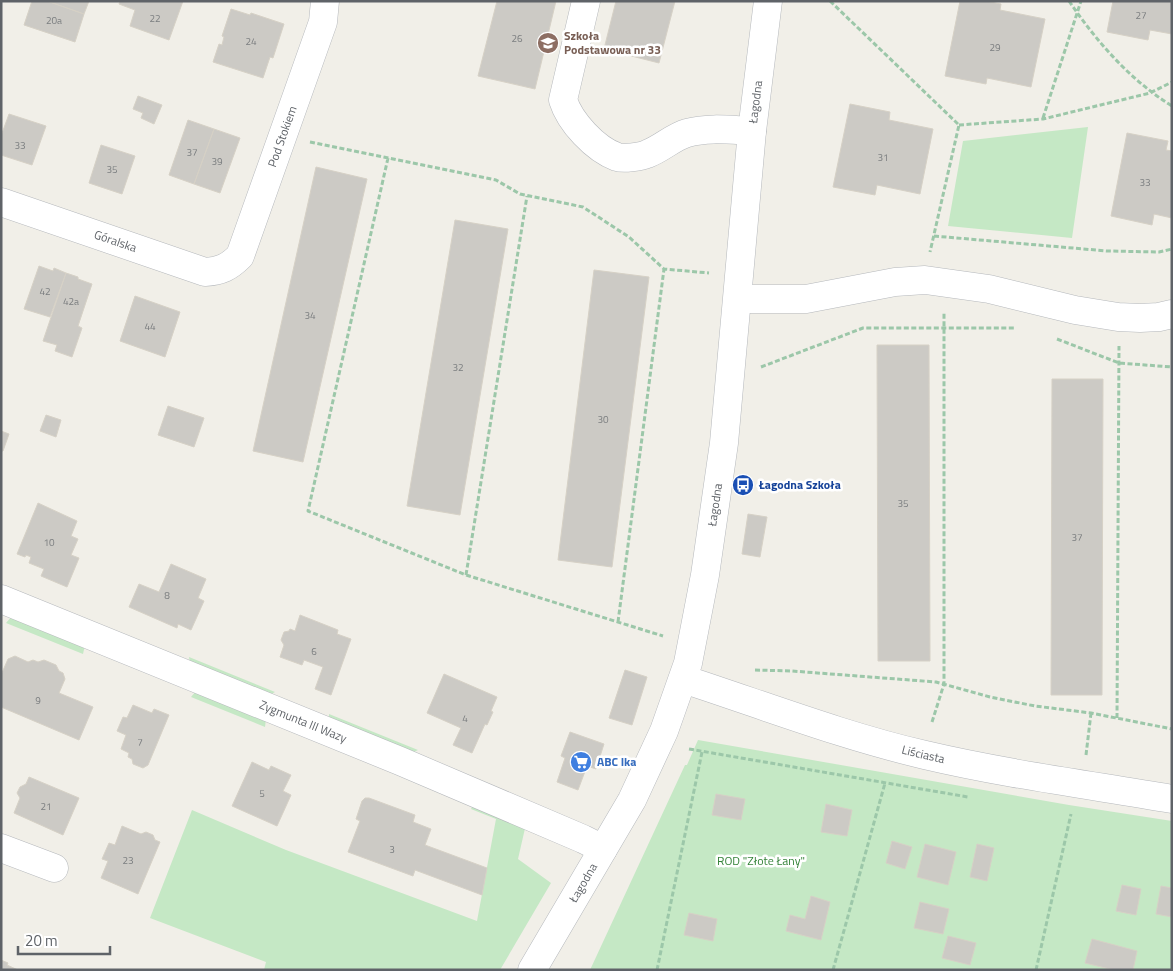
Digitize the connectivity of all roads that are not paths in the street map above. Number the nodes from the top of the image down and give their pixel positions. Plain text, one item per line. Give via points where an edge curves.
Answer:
1 (325, 1) edge
2 (586, 1) edge
3 (768, 1) edge
4 (752, 131) junction
5 (1, 202) edge
6 (230, 266) joint
7 (738, 300) junction
8 (1172, 314) edge
9 (1, 599) edge
10 (683, 679) junction
11 (1172, 799) edge
12 (1, 848) edge
13 (603, 849) junction
14 (54, 868) dead end
15 (532, 970) edge

1 - 6 street, Pod Stokiem via 323,22 240,256
2 - 4 street via 563,100 567,112 601,148 618,158 645,155 687,133 719,129
3 - 4 street, Łagodna
4 - 7 street, Łagodna
5 - 6 street, Góralska via 205,272
7 - 8 street via 806,299 895,282 925,280 989,289 1118,317
7 - 10 street, Łagodna via 724,443 705,575
9 - 13 street, Zygmunta III Wazy via 400,761
10 - 11 street, Liściasta via 925,755
10 - 13 street, Łagodna via 632,800
12 - 14 street
13 - 15 street, Łagodna

